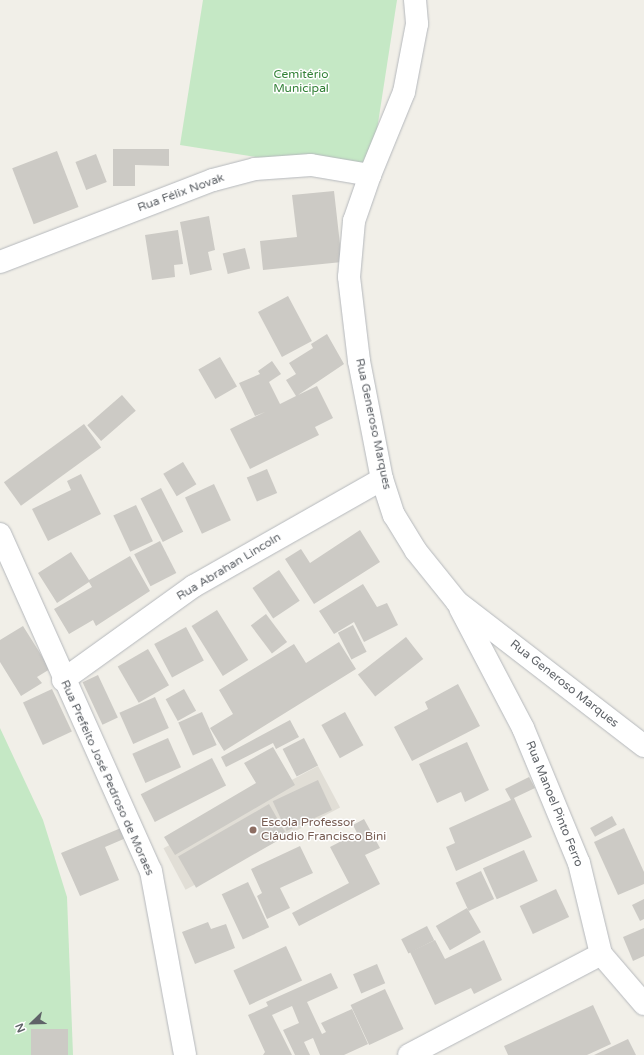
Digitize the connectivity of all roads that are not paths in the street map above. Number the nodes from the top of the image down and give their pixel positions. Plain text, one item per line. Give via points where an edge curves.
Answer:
1 (415, 0) edge
2 (370, 175) junction
3 (0, 262) edge
4 (382, 479) junction
5 (0, 534) edge
6 (457, 602) junction
7 (63, 680) junction
8 (644, 746) edge
9 (601, 954) junction
10 (644, 1004) edge
11 (432, 1049) edge
12 (185, 1055) edge
13 (409, 1055) edge

1 - 2 street, Rua Generoso Marques via 417,24 404,92
2 - 3 street, Rua Félix Novak via 311,165 255,169 213,180
2 - 4 street, Rua Generoso Marques via 354,221 349,278 359,361
4 - 6 street, Rua Generoso Marques via 398,521 416,551
4 - 7 street, Rua Abrahan Lincoln via 194,586
5 - 7 street, Rua Prefeito José Pedroso de Moraes
6 - 8 street, Rua Generoso Marques
6 - 9 street, Rua Manoel Pinto Ferro via 523,728 576,856
7 - 12 street, Rua Prefeito José Pedroso de Moraes via 151,871
9 - 10 street, Rua Manoel Pinto Ferro
9 - 11 street
11 - 13 street

